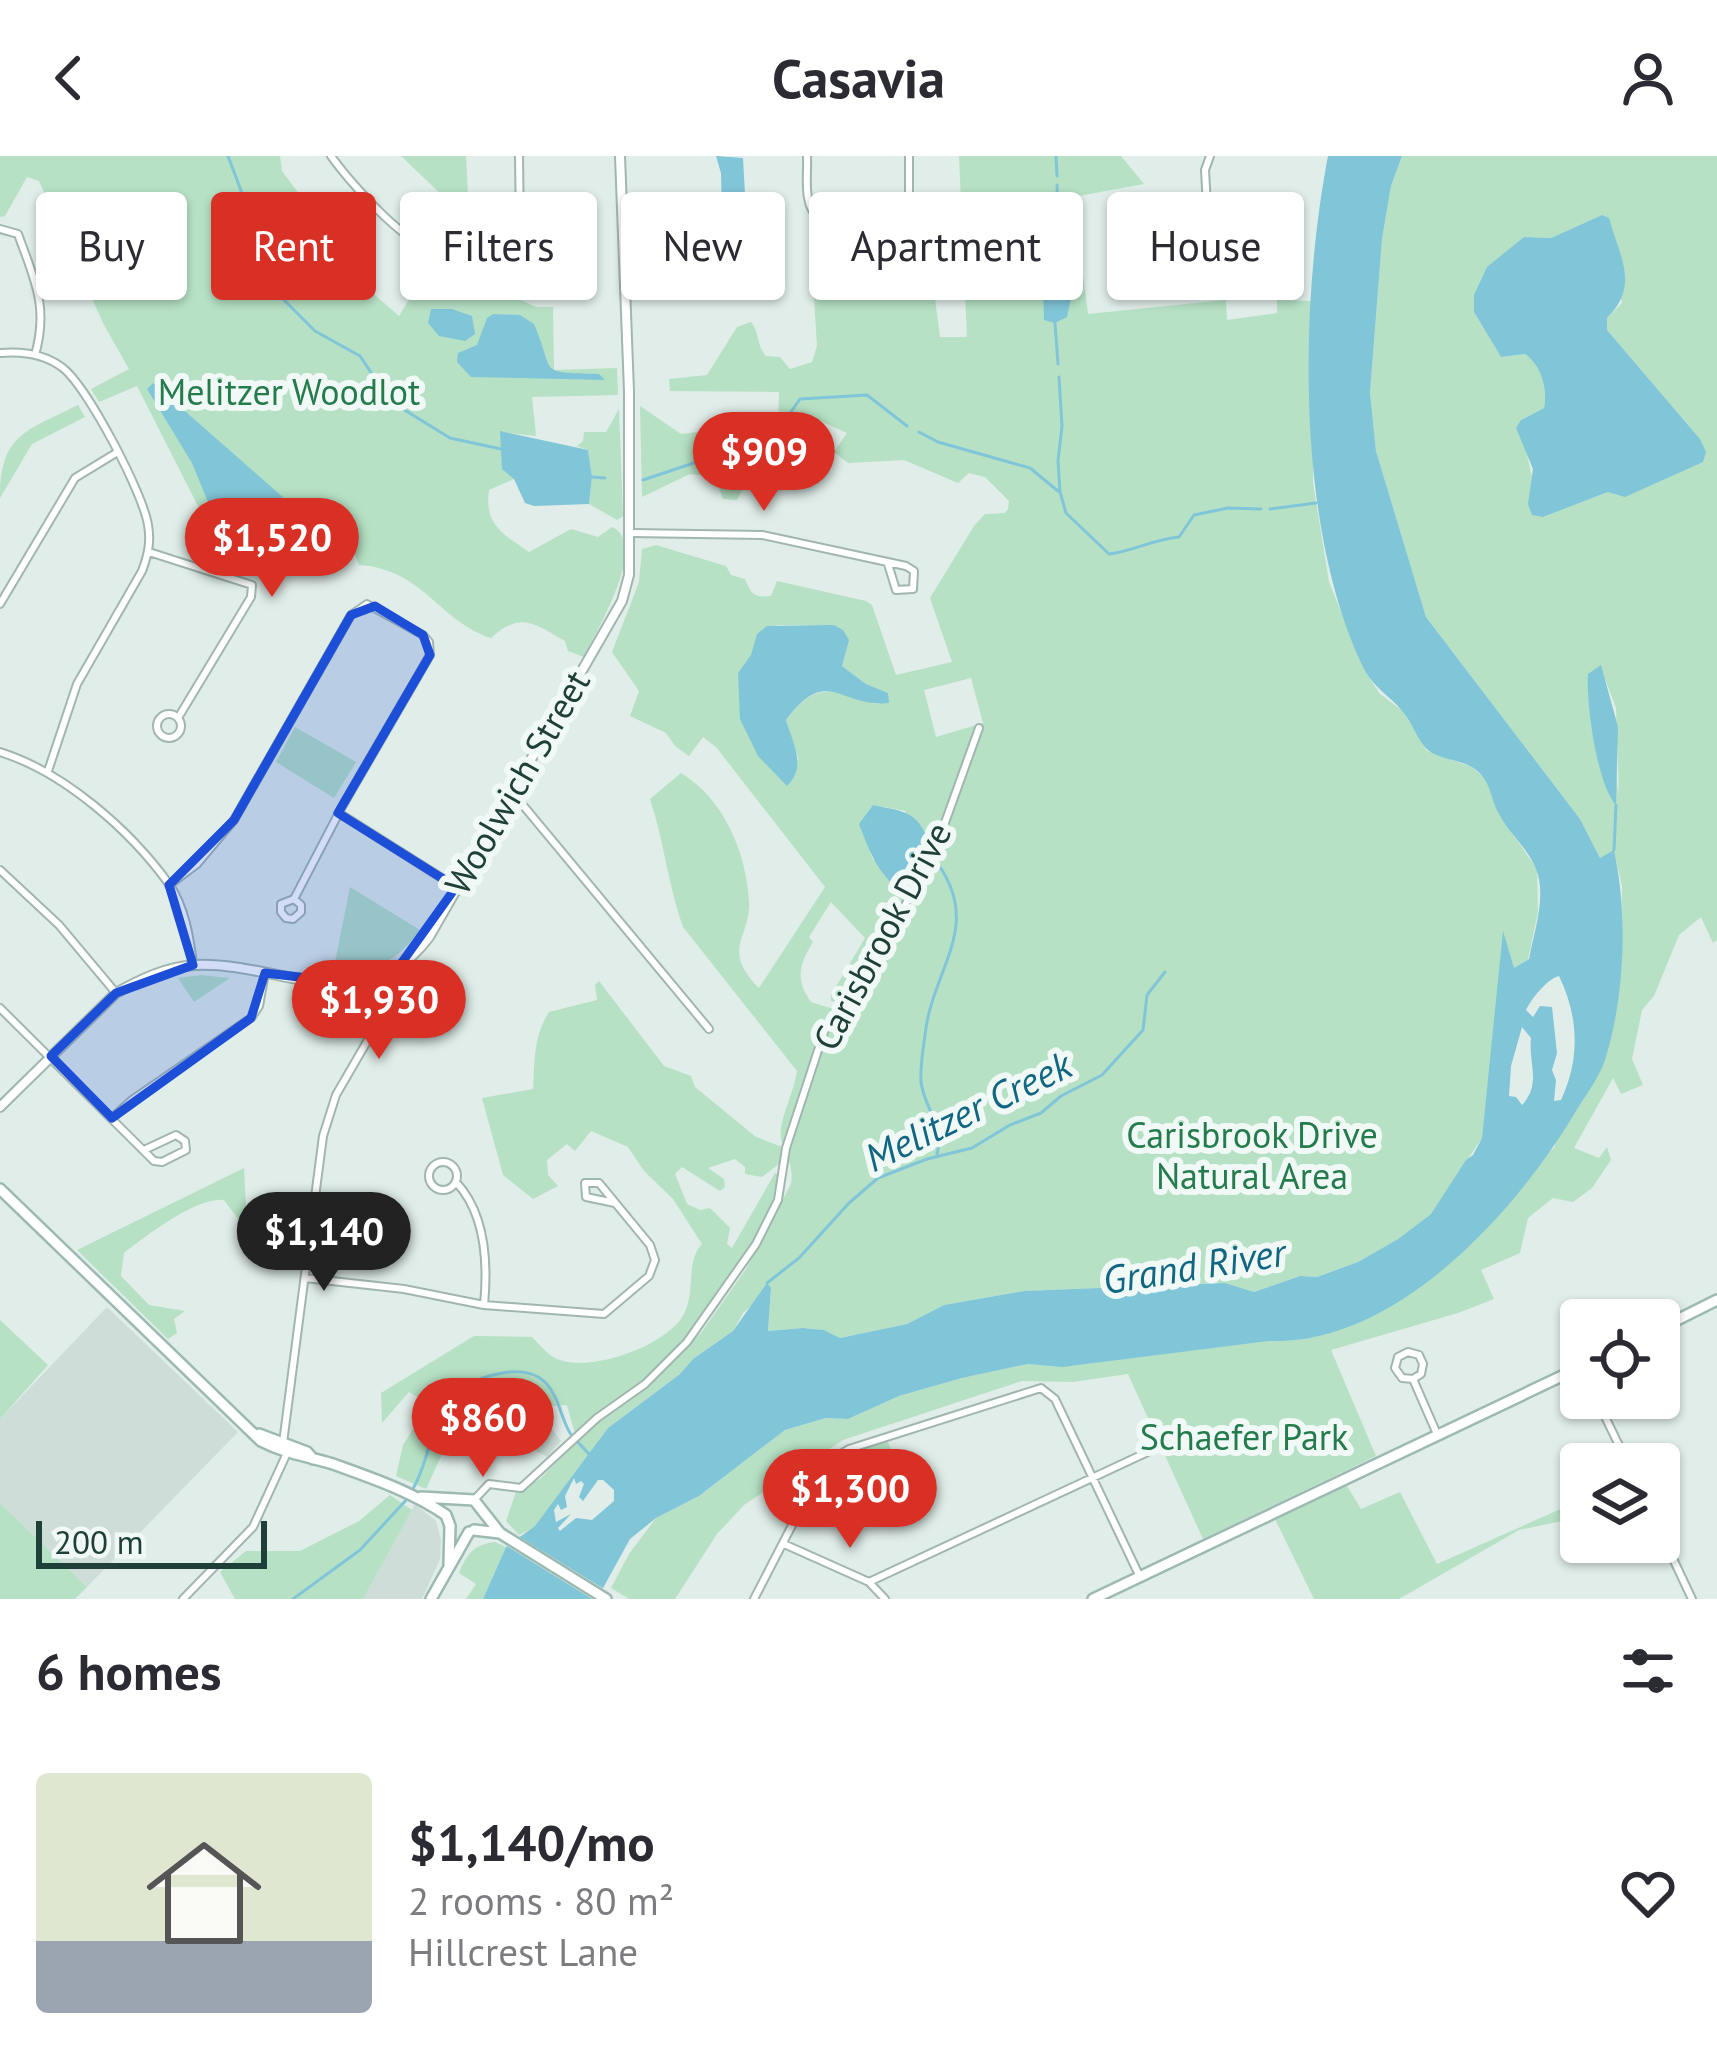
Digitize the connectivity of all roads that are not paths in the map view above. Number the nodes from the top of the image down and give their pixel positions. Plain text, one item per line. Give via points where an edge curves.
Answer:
1 (331, 156) edge
2 (519, 156) edge
3 (620, 156) edge
4 (807, 156) edge
5 (909, 156) edge
6 (1210, 156) edge
7 (1206, 192) edge
8 (0, 229) edge
9 (1156, 239) joint
10 (0, 353) edge
11 (35, 355) junction
12 (116, 453) junction
13 (632, 533) junction
14 (149, 552) junction
15 (888, 564) junction
16 (0, 604) edge
17 (178, 718) junction
18 (979, 728) dead end
19 (0, 752) edge
20 (48, 771) junction
21 (512, 792) junction
22 (339, 814) junction
23 (0, 870) edge
24 (169, 885) junction
25 (456, 887) junction
26 (294, 898) dead end
27 (193, 965) junction
28 (265, 974) junction
29 (375, 982) junction
30 (116, 992) junction
31 (0, 1008) edge
32 (709, 1029) dead end
33 (51, 1056) junction
34 (0, 1107) edge
35 (112, 1118) junction
36 (144, 1150) junction
37 (456, 1182) junction
38 (0, 1189) edge
39 (615, 1203) junction
40 (304, 1278) junction
41 (1717, 1300) edge
42 (484, 1305) junction
43 (1680, 1318) edge
44 (1560, 1377) edge
45 (1413, 1379) junction
46 (1437, 1434) junction
47 (285, 1448) junction
48 (1152, 1450) dead end
49 (1093, 1478) junction
50 (417, 1497) junction
51 (454, 1500) junction
52 (474, 1500) junction
53 (482, 1514) junction
54 (448, 1521) junction
55 (471, 1531) junction
56 (504, 1536) junction
57 (783, 1544) junction
58 (1675, 1563) edge
59 (449, 1564) junction
60 (1140, 1577) junction
61 (869, 1582) junction
62 (183, 1599) edge
63 (431, 1599) edge
64 (606, 1599) edge
65 (754, 1599) edge
66 (885, 1599) edge
67 (1093, 1599) edge
68 (1692, 1599) edge

1 - 2 street via 408,236 457,251 513,247
3 - 13 street, Woolwich Street
4 - 5 street via 813,214 872,220 909,211
6 - 7 street
8 - 11 street via 18,234 41,300
9 - 9 street via 1136,233 1131,254 1152,257
10 - 11 street
11 - 12 street via 74,379
12 - 14 street via 143,503
12 - 16 street via 75,478
13 - 15 street via 762,535
13 - 21 street, Woolwich Street via 622,601
14 - 17 street via 252,585
14 - 20 street via 77,684
15 - 15 street via 896,590 913,589 914,571
17 - 17 street via 160,717 159,732 176,736
18 - 52 street, Carisbrook Drive via 933,856 825,1029 786,1148 778,1201 756,1244 701,1328 645,1384 521,1488 489,1484
19 - 20 street
20 - 24 street via 99,810
21 - 25 street, Woolwich Street
21 - 32 street
22 - 24 street via 431,649 423,635 367,604 351,615 234,820
22 - 25 street
22 - 26 street
23 - 30 street
24 - 27 street
25 - 29 street, Woolwich Street via 419,951
27 - 28 street
27 - 30 street
28 - 29 street
28 - 35 street via 251,1018
29 - 40 street via 376,1026 336,1095 323,1136
30 - 33 street
31 - 33 street
33 - 34 street
33 - 35 street
35 - 36 street
36 - 36 street via 163,1162 185,1150 185,1141 176,1135
37 - 37 street via 449,1162 429,1171 439,1190
37 - 42 street via 488,1257
38 - 47 main road via 261,1441
39 - 39 street via 599,1184 585,1184 586,1196
39 - 42 street via 655,1259 649,1276 611,1310
40 - 42 street
40 - 47 street
41 - 43 main road
44 - 46 main road
45 - 45 street via 1423,1364 1408,1352 1395,1368
45 - 46 street
46 - 60 main road
47 - 50 main road
47 - 62 street via 253,1527
48 - 49 street
49 - 57 street via 1051,1392 1028,1390 826,1463
49 - 60 street
49 - 61 street
50 - 51 main road
50 - 54 main road
51 - 52 main road
51 - 54 main road
52 - 53 main road
53 - 55 main road
53 - 56 main road
54 - 55 main road
54 - 59 main road
55 - 56 main road
55 - 59 main road
56 - 64 main road
57 - 61 street
57 - 65 street
58 - 68 street
59 - 63 main road
60 - 67 main road
61 - 66 street

